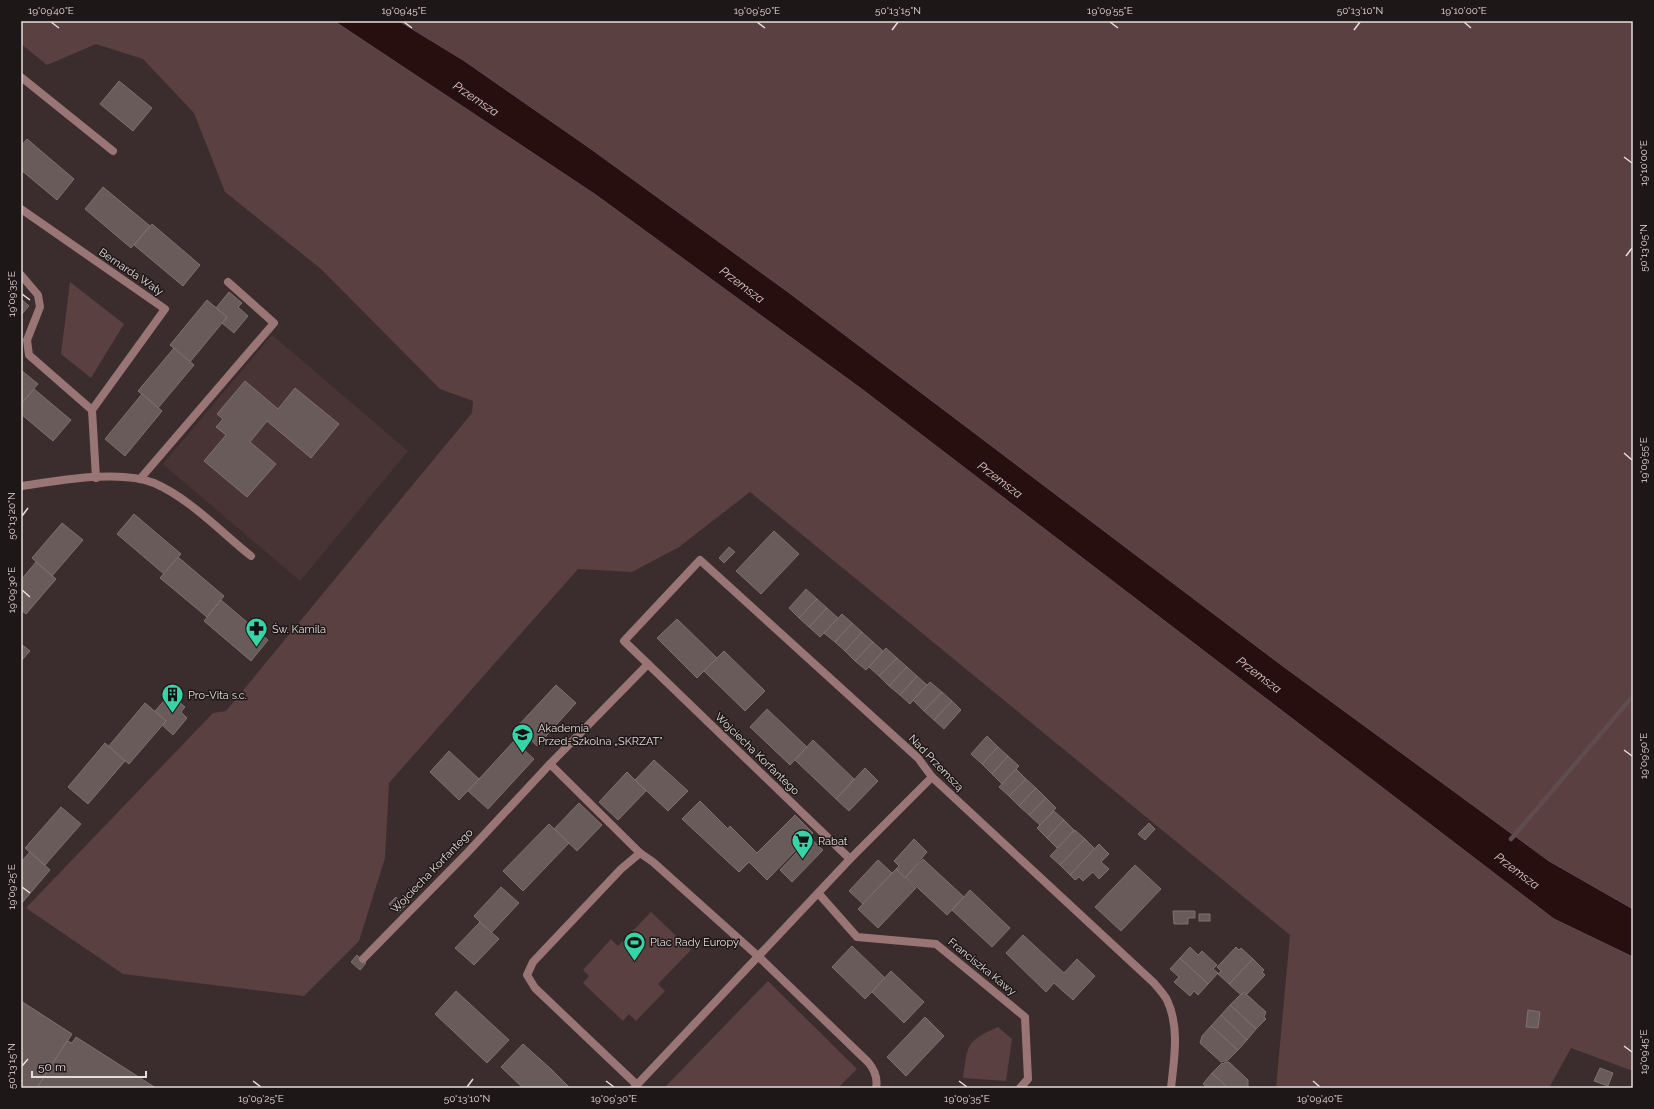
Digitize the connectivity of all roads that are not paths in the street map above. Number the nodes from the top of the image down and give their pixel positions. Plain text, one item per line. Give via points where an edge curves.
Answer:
1 (21, 78) edge
2 (113, 151) dead end
3 (21, 209) edge
4 (21, 275) edge
5 (228, 282) dead end
6 (92, 410) junction
7 (96, 478) junction
8 (140, 479) junction
9 (21, 486) edge
10 (251, 556) dead end
11 (624, 641) joint
12 (648, 664) junction
13 (550, 764) junction
14 (932, 777) junction
15 (640, 854) junction
16 (850, 859) junction
17 (819, 894) junction
18 (759, 957) junction
19 (363, 959) dead end
20 (636, 1087) edge
21 (876, 1088) edge
22 (1020, 1088) edge
23 (1171, 1088) edge

1 - 2 street
3 - 6 street, Bernarda Wały via 165,309
4 - 6 street via 38,295 40,307 27,340 29,355
5 - 8 street via 274,323
6 - 7 street
7 - 8 street via 119,476
7 - 9 street
8 - 10 street via 153,483 186,503
11 - 12 street, Wojciecha Korfantego
11 - 14 street, Nad Przemszą via 700,560 918,758
12 - 13 street, Wojciecha Korfantego
12 - 16 street, Wojciecha Korfantego
13 - 15 street
13 - 19 street, Wojciecha Korfantego
14 - 16 street
14 - 23 street, Nad Przemszą via 1158,988 1167,1000 1174,1021
15 - 18 street via 653,862
15 - 20 street via 621,869 533,962 527,974 535,988
16 - 17 street
17 - 18 street
17 - 22 street, Franciszka Kawy via 857,937 936,944 1025,1017 1028,1079
18 - 20 street
18 - 21 street via 868,1062 878,1082

